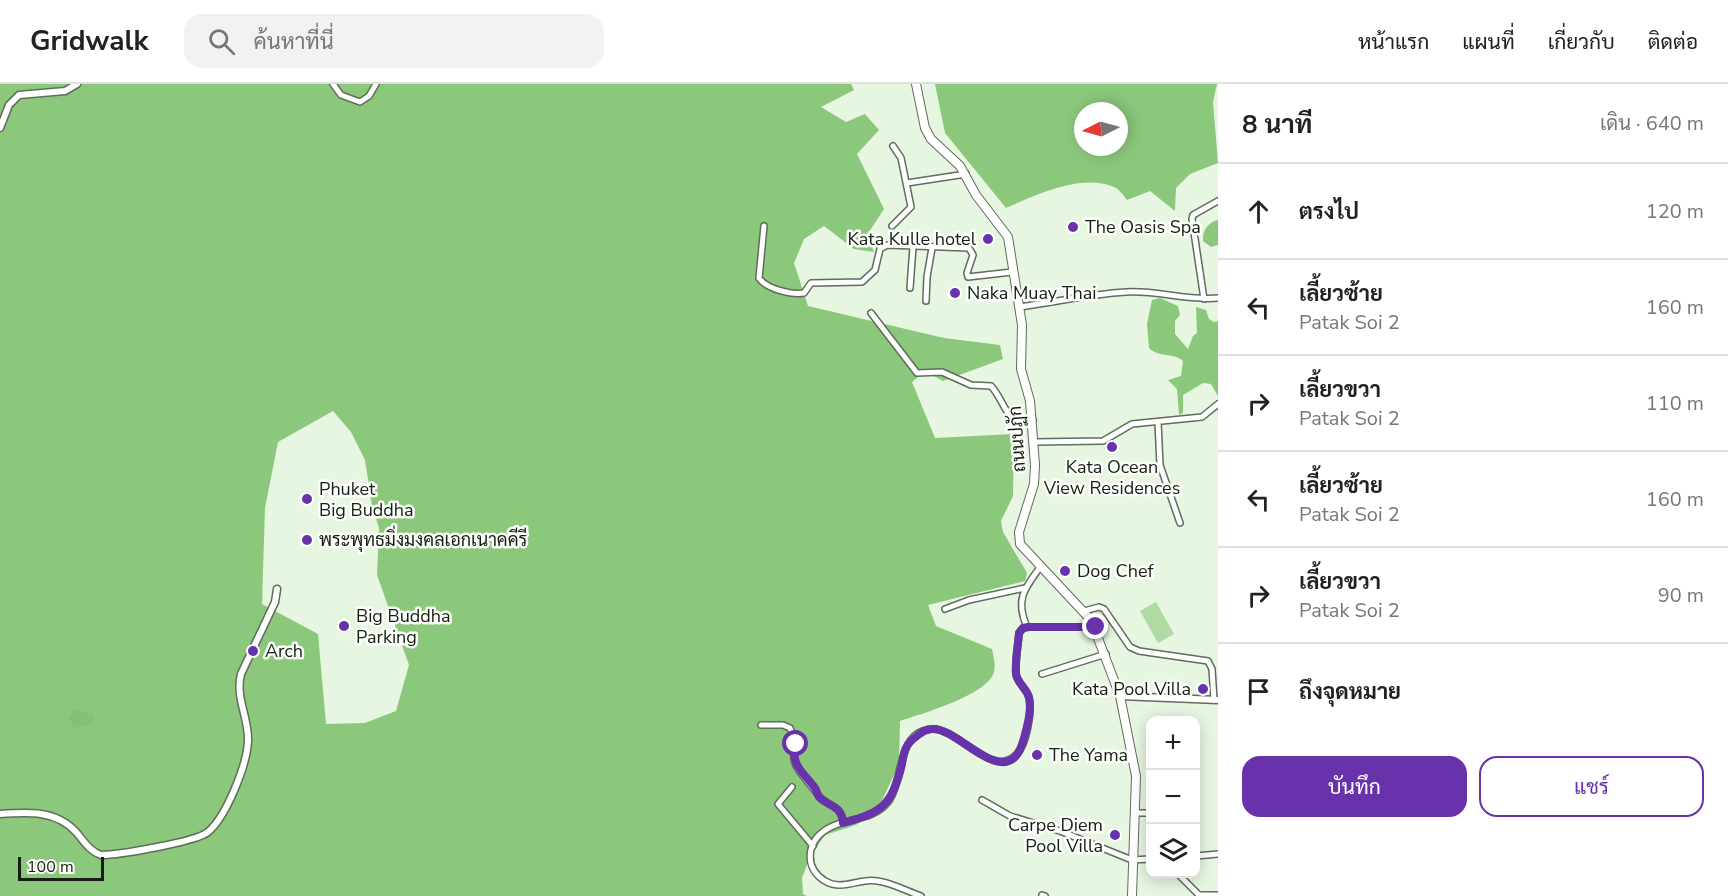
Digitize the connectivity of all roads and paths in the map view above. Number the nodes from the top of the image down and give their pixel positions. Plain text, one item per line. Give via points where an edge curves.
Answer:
1 (77, 84) edge
2 (333, 84) edge
3 (376, 84) edge
4 (916, 84) edge
5 (0, 128) edge
6 (893, 146) dead end
7 (966, 174) junction
8 (908, 183) junction
9 (1218, 201) edge
10 (764, 226) dead end
11 (892, 226) dead end
12 (913, 247) junction
13 (932, 248) junction
14 (1012, 272) junction
15 (910, 288) dead end
16 (1218, 298) edge
17 (1204, 299) junction
18 (926, 301) dead end
19 (1020, 307) junction
20 (871, 313) dead end
21 (1218, 404) edge
22 (1033, 420) junction
23 (1158, 422) junction
24 (1034, 442) junction
25 (1180, 523) dead end
26 (1041, 566) junction
27 (1025, 588) junction
28 (277, 589) dead end
29 (945, 609) dead end
30 (1084, 611) junction
31 (1028, 627) junction
32 (1096, 627) junction
33 (1106, 654) junction
34 (1042, 674) dead end
35 (1120, 696) junction
36 (1216, 700) edge
37 (761, 725) dead end
38 (792, 787) dead end
39 (982, 800) dead end
40 (1135, 813) junction
41 (1146, 813) edge
42 (0, 814) edge
43 (843, 823) junction
44 (813, 846) junction
45 (1218, 854) edge
46 (1200, 856) edge
47 (1146, 859) edge
48 (1132, 860) junction
49 (1183, 878) edge
50 (1218, 895) edge
51 (921, 896) edge
52 (1131, 896) edge

1 - 5 street via 65,91 18,95 9,105
2 - 3 street via 341,95 360,102
4 - 7 main road, ถนนปฏัก via 931,140
6 - 8 street
7 - 8 street
7 - 14 main road, ถนนปฏัก via 976,195 1008,237
8 - 11 street via 911,207
9 - 17 street via 1192,219
10 - 12 street via 759,278 762,283 791,295 804,293 811,283 862,282 875,270 877,254 887,245
12 - 13 street
12 - 15 street
13 - 14 street via 969,248 974,255 968,278
13 - 18 street
14 - 19 main road, ถนนปฏัก
16 - 17 street
17 - 19 street via 1125,292
19 - 22 main road, ถนนปฏัก via 1021,369
20 - 22 street via 917,373 942,372 971,385 991,386 999,394 1007,415 1017,422
21 - 23 street via 1202,417
22 - 24 main road, ถนนปฏัก
23 - 24 street via 1132,424 1103,441
23 - 25 street via 1160,465
24 - 26 main road, ถนนปฏัก via 1034,484 1019,532 1020,544
26 - 27 street
26 - 30 main road, ถนนปฏัก
27 - 29 street
27 - 31 street via 1022,614
28 - 42 street via 271,612 238,685 248,743 241,769 231,798 207,833 174,843 101,855 93,852 63,819 46,814
30 - 32 main road, ถนนปฏัก
30 - 36 street via 1104,609 1130,647 1139,651 1208,661
31 - 32 street
31 - 43 street via 1019,633 1016,662 1016,677 1029,696 1019,752 1011,760 999,762 942,731 924,731 904,749 892,796 882,809
32 - 33 main road, ถนนปฏัก
33 - 34 street
33 - 35 main road, ถนนปฏัก
35 - 36 street
35 - 40 main road, ถนนปฏัก via 1136,776
37 - 43 street via 790,728 798,769 820,797 836,806 843,815
38 - 44 street via 778,804
39 - 48 street via 1010,816
40 - 41 street
40 - 48 main road, ถนนปฏัก
43 - 44 street via 825,830
44 - 51 street via 809,857 814,872 828,883 841,886 880,880
45 - 46 street
47 - 48 street
48 - 52 main road, ถนนปฏัก
49 - 50 street via 1199,895

